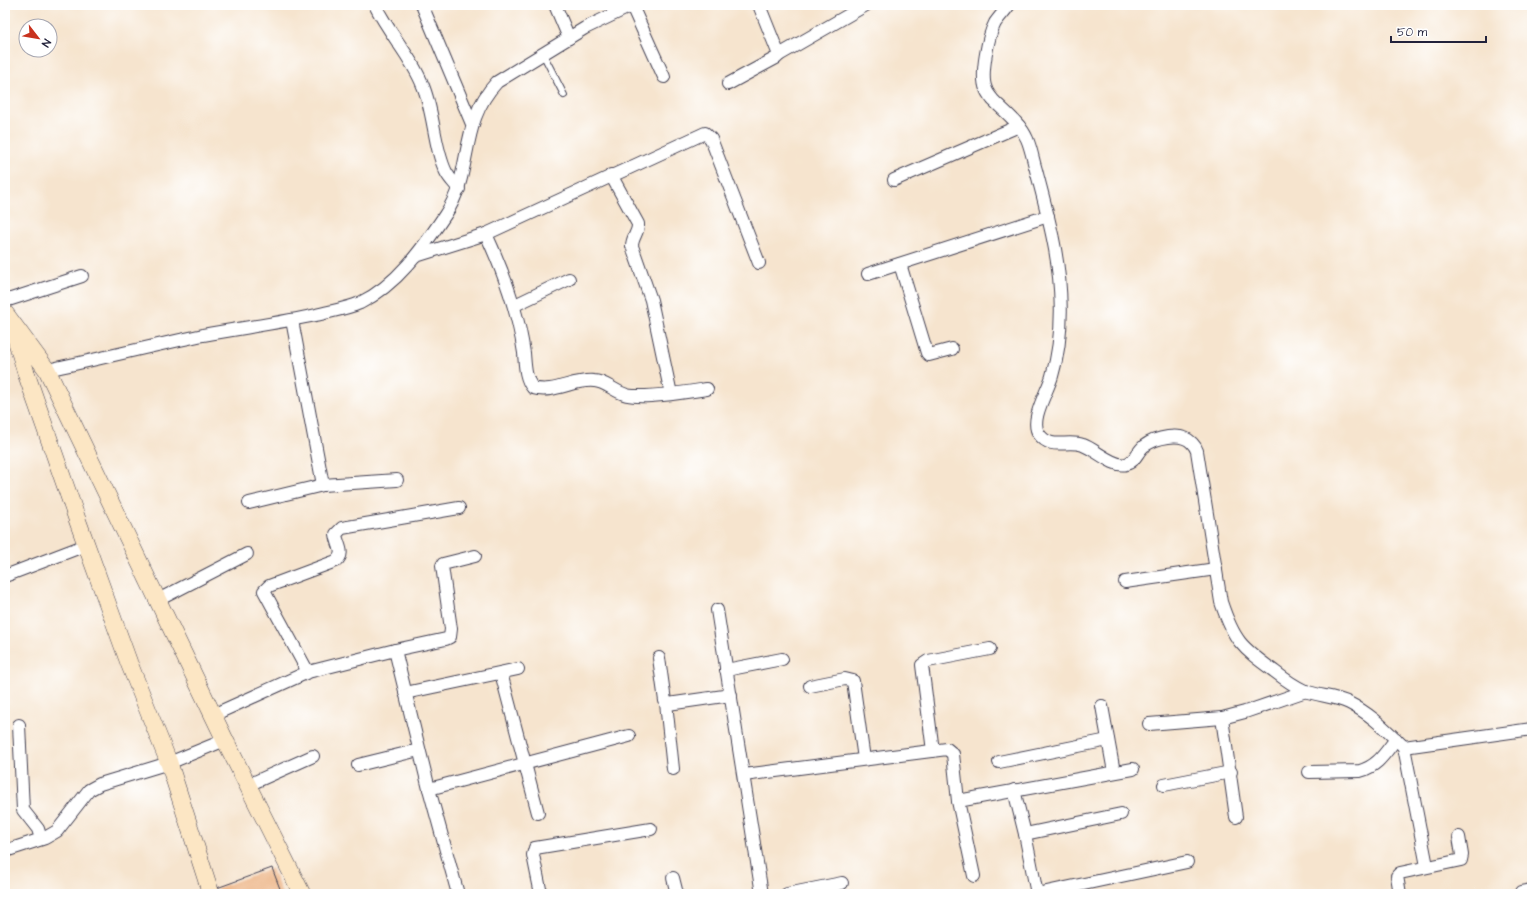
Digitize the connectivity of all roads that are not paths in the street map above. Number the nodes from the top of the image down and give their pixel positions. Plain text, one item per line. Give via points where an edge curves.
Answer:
1 (375, 5) edge
2 (422, 5) edge
3 (555, 5) edge
4 (759, 5) edge
5 (866, 5) edge
6 (1009, 5) edge
7 (628, 6) edge
8 (569, 38) junction
9 (543, 54) junction
10 (779, 55) junction
11 (664, 77) dead end
12 (728, 84) dead end
13 (564, 94) dead end
14 (472, 124) junction
15 (1019, 126) junction
16 (612, 175) junction
17 (894, 180) dead end
18 (459, 189) junction
19 (1048, 216) junction
20 (486, 234) junction
21 (416, 256) junction
22 (759, 263) dead end
23 (900, 264) junction
24 (868, 274) dead end
25 (82, 276) dead end
26 (569, 279) dead end
27 (5, 301) edge
28 (515, 305) junction
29 (8, 316) edge
30 (292, 320) junction
31 (952, 349) dead end
32 (47, 370) junction
33 (707, 389) dead end
34 (671, 394) junction
35 (397, 480) dead end
36 (323, 485) junction
37 (249, 503) dead end
38 (459, 508) dead end
39 (86, 544) junction
40 (248, 554) dead end
41 (475, 556) dead end
42 (1216, 569) junction
43 (5, 576) edge
44 (1125, 582) dead end
45 (158, 600) junction
46 (717, 610) dead end
47 (990, 649) dead end
48 (395, 650) junction
49 (659, 658) dead end
50 (782, 659) dead end
51 (518, 669) dead end
52 (726, 670) junction
53 (308, 672) junction
54 (501, 673) junction
55 (810, 686) dead end
56 (1306, 691) junction
57 (404, 693) junction
58 (731, 695) junction
59 (666, 703) junction
60 (1102, 706) dead end
61 (213, 715) junction
62 (1222, 718) junction
63 (1149, 724) dead end
64 (19, 725) dead end
65 (1532, 729) edge
66 (629, 736) dead end
67 (225, 740) junction
68 (1108, 740) junction
69 (1400, 743) junction
70 (419, 750) junction
71 (933, 751) junction
72 (313, 756) dead end
73 (864, 759) junction
74 (999, 762) dead end
75 (168, 763) junction
76 (525, 764) junction
77 (358, 765) dead end
78 (673, 769) dead end
79 (1133, 769) dead end
80 (1114, 772) junction
81 (1231, 772) junction
82 (1309, 772) dead end
83 (744, 775) junction
84 (248, 784) junction
85 (1164, 785) dead end
86 (429, 789) junction
87 (1014, 790) junction
88 (958, 801) junction
89 (538, 813) dead end
90 (1121, 814) dead end
91 (1236, 817) dead end
92 (651, 829) dead end
93 (1025, 834) junction
94 (1459, 837) dead end
95 (41, 839) junction
96 (5, 851) edge
97 (1187, 862) dead end
98 (1427, 866) junction
99 (974, 876) dead end
100 (673, 878) dead end
101 (842, 883) dead end
102 (211, 894) edge
103 (302, 894) edge
104 (458, 894) edge
105 (541, 894) edge
106 (677, 894) edge
107 (762, 894) edge
108 (787, 894) edge
109 (1037, 894) edge
110 (1400, 894) edge

1 - 18 street via 423,85 445,171
2 - 14 street
3 - 8 street
4 - 10 street
5 - 10 street
6 - 15 street via 995,24 991,35 984,79 986,89 993,99
7 - 8 street
7 - 11 street
8 - 9 street
9 - 13 lane
9 - 14 street via 497,82 485,94
10 - 12 street
14 - 18 street
15 - 17 street
15 - 19 street via 1027,139
16 - 20 street
16 - 22 street via 701,133 709,135
16 - 34 street via 638,224 632,246 651,300
18 - 21 street via 449,209
19 - 23 street
19 - 42 street via 1058,264 1058,346 1052,376 1036,416 1035,427 1049,443 1081,444 1117,464 1125,465 1132,462 1144,446 1156,440 1171,436 1192,442 1197,451
20 - 21 street
20 - 28 street
21 - 30 street via 376,293 360,303
23 - 24 street
23 - 31 street via 927,353 934,355
25 - 27 street
26 - 28 street
28 - 34 street via 527,377 533,388 547,390 595,380 629,395
29 - 32 street
29 - 39 street
30 - 32 street via 203,335
30 - 36 street
32 - 45 street
33 - 34 street
35 - 36 street
36 - 37 street
38 - 53 street via 342,528 336,534 342,555 336,561 265,588 266,596
39 - 43 street
39 - 75 street
40 - 45 street
41 - 48 street via 442,566 450,637
42 - 44 street
42 - 56 street via 1221,602 1236,638 1253,656
45 - 61 street
46 - 52 street
47 - 71 street via 928,661 922,665
48 - 53 street
48 - 57 street
49 - 59 street
50 - 52 street
51 - 54 street
52 - 58 street
53 - 61 street
54 - 57 street
54 - 76 street
55 - 73 street via 845,679 853,682
56 - 62 street
56 - 69 street via 1347,702 1370,715
57 - 70 street
58 - 59 street via 670,705
58 - 83 street
59 - 78 street
60 - 68 street
61 - 67 street
62 - 63 street
62 - 81 street
64 - 95 street via 23,810 38,829
65 - 69 street
66 - 76 street
67 - 75 street
67 - 84 street
68 - 74 street
68 - 80 street
69 - 82 street via 1368,769
69 - 98 street
70 - 77 street
70 - 86 street
71 - 73 street
71 - 88 street via 948,749 953,754
72 - 84 street
73 - 83 street
75 - 95 street via 95,787 83,797 57,831
75 - 102 street
76 - 86 street
76 - 89 street
79 - 80 street
80 - 87 street
81 - 85 street
81 - 91 street
83 - 107 street
84 - 103 street
86 - 104 street
87 - 88 street
87 - 93 street
88 - 99 street
90 - 93 street
92 - 105 street via 535,848 533,855
93 - 109 street
94 - 98 street via 1462,855 1460,860
95 - 96 street
97 - 109 street
98 - 110 street via 1400,872 1397,880
100 - 106 street
101 - 108 street

